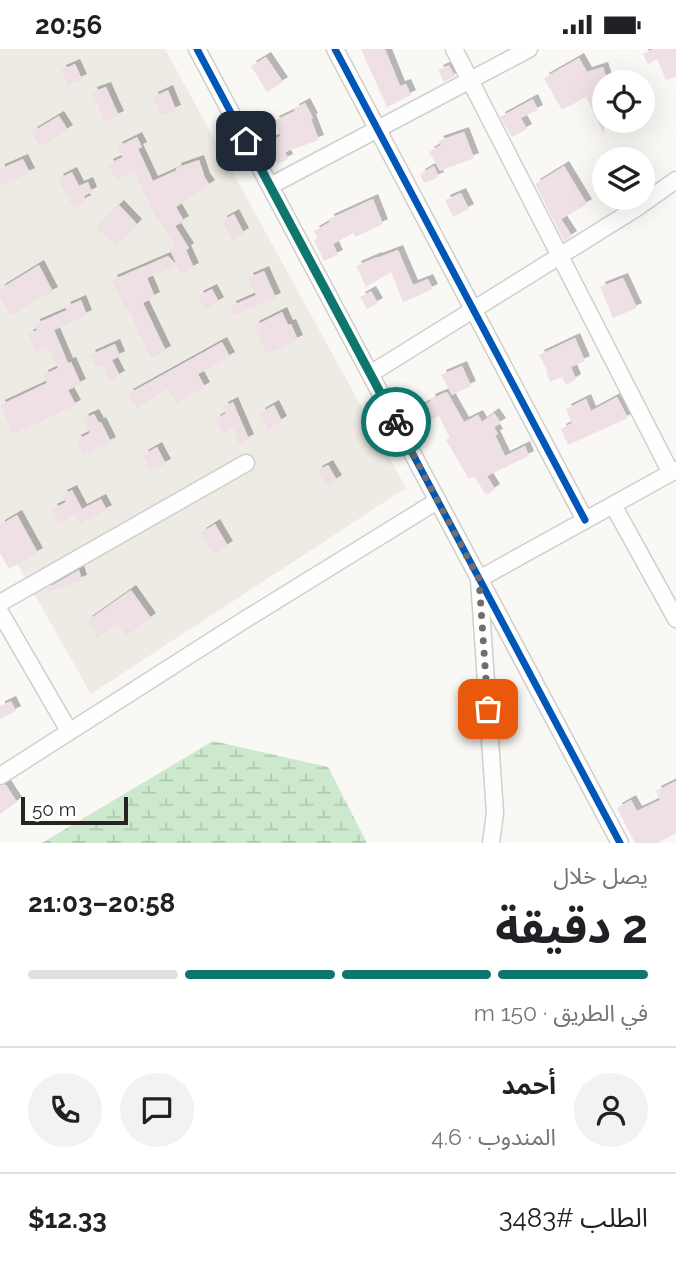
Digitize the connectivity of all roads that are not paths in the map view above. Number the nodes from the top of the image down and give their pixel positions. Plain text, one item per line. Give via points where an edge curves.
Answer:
1 (197, 49) edge
2 (335, 49) edge
3 (454, 49) edge
4 (529, 49) edge
5 (471, 80) junction
6 (377, 129) junction
7 (676, 180) edge
8 (270, 186) junction
9 (561, 255) junction
10 (473, 310) junction
11 (370, 374) junction
12 (246, 463) dead end
13 (674, 471) edge
14 (438, 501) junction
15 (613, 505) junction
16 (585, 520) junction
17 (479, 579) junction
18 (0, 603) edge
19 (0, 611) edge
20 (676, 619) edge
21 (69, 731) junction
22 (0, 776) edge
23 (491, 843) edge
24 (620, 843) edge

1 - 8 street
2 - 6 street
3 - 5 street
4 - 5 street
5 - 6 street
5 - 9 street
6 - 8 street
6 - 10 street
7 - 9 street
8 - 11 street
9 - 10 street
9 - 13 street
10 - 11 street
10 - 16 street
11 - 14 street
12 - 18 street
13 - 15 street
14 - 17 street
14 - 21 street
15 - 16 street
15 - 20 street
16 - 17 street
17 - 23 street via 495,813
17 - 24 street
19 - 21 street
21 - 22 street

